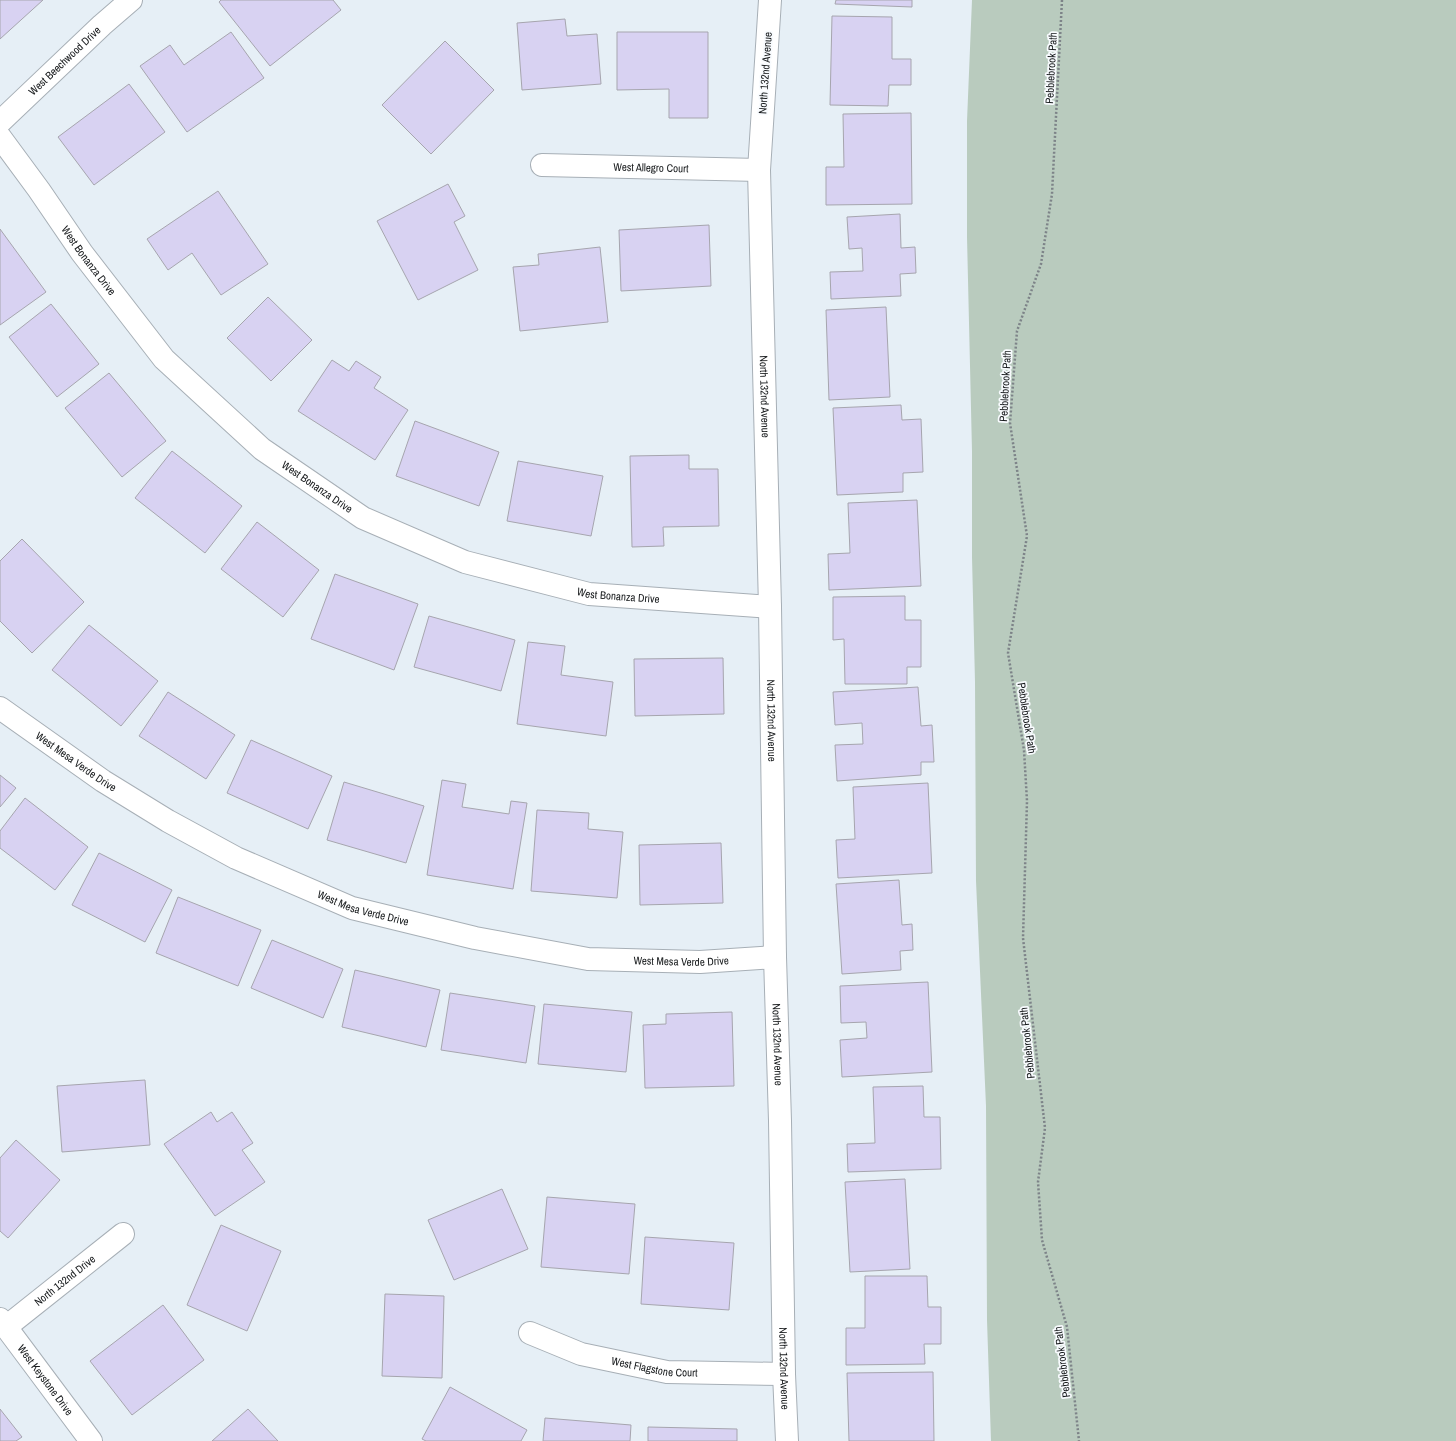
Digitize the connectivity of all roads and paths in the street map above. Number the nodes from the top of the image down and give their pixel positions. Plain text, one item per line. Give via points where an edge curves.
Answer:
1 (131, 0) edge
2 (770, 0) edge
3 (1062, 0) edge
4 (0, 122) edge
5 (0, 137) edge
6 (542, 165) dead end
7 (759, 170) junction
8 (770, 607) junction
9 (0, 708) edge
10 (775, 956) junction
11 (123, 1234) dead end
12 (3, 1323) edge
13 (530, 1333) dead end
14 (784, 1374) junction
15 (91, 1441) edge
16 (787, 1441) edge
17 (1079, 1441) edge

1 - 4 street, West Beechwood Drive
2 - 7 street, North 132nd Avenue
3 - 17 path, Pebblebrook Path via 1052,194 1041,264 1017,331 1010,423 1027,536 1008,653 1024,750 1027,801 1023,938 1045,1128 1038,1182 1042,1240 1066,1327
5 - 8 street, West Bonanza Drive via 82,254 164,359 262,449 363,518 465,562 589,594
6 - 7 street, West Allegro Court
7 - 8 street, North 132nd Avenue
8 - 10 street, North 132nd Avenue
9 - 10 street, West Mesa Verde Drive via 103,781 168,821 236,858 352,908 475,938 588,959 700,962
10 - 14 street, North 132nd Avenue
11 - 12 street, North 132nd Drive
12 - 15 street, West Keystone Drive
13 - 14 street, West Flagstone Court via 581,1354 667,1372
14 - 16 street, North 132nd Avenue

